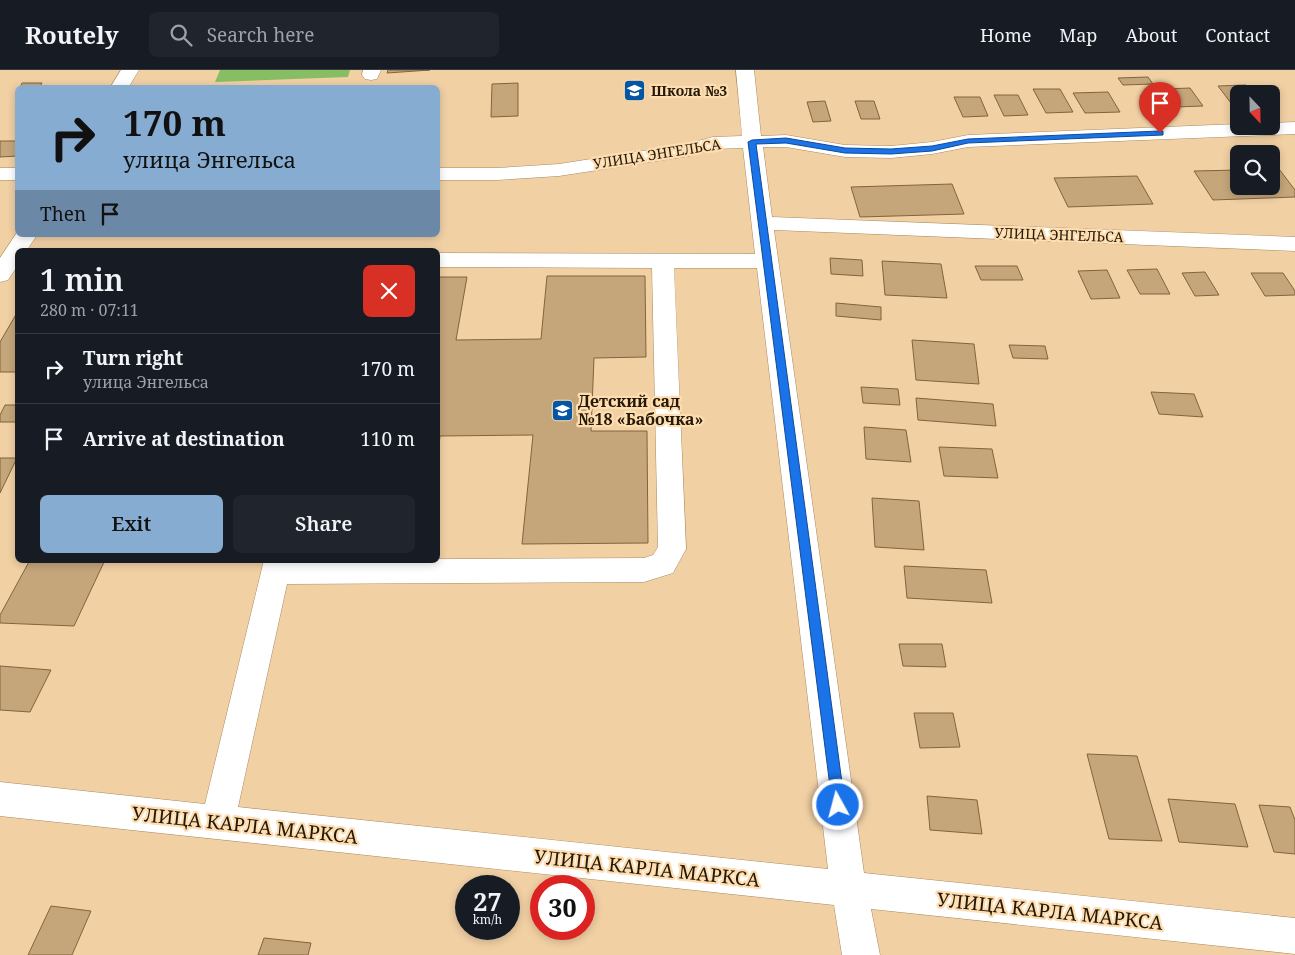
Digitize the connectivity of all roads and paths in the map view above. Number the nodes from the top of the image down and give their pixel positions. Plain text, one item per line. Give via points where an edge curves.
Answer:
1 (130, 70) edge
2 (745, 70) edge
3 (121, 85) edge
4 (1295, 128) edge
5 (752, 142) junction
6 (0, 174) edge
7 (15, 174) edge
8 (440, 174) edge
9 (763, 223) junction
10 (25, 237) edge
11 (1295, 244) edge
12 (18, 248) edge
13 (15, 252) edge
14 (440, 260) edge
15 (663, 261) junction
16 (767, 261) junction
17 (0, 276) edge
18 (276, 566) edge
19 (0, 799) edge
20 (217, 822) junction
21 (849, 890) junction
22 (1295, 936) edge
23 (861, 955) edge

1 - 3 street
2 - 5 street
4 - 5 street, УЛИЦА ЭНГЕЛЬСА via 968,141 891,152 845,151 786,141
5 - 8 street, УЛИЦА ЭНГЕЛЬСА via 713,143 689,150 558,170
5 - 9 street
6 - 7 street
9 - 11 street, УЛИЦА ЭНГЕЛЬСА
9 - 16 street
10 - 12 street
13 - 17 street
14 - 15 street
15 - 16 street
15 - 18 street via 672,549 663,564 644,570
16 - 21 street
18 - 20 street
19 - 20 street, УЛИЦА КАРЛА МАРКСА
20 - 21 street, УЛИЦА КАРЛА МАРКСА
21 - 22 street, УЛИЦА КАРЛА МАРКСА
21 - 23 street

